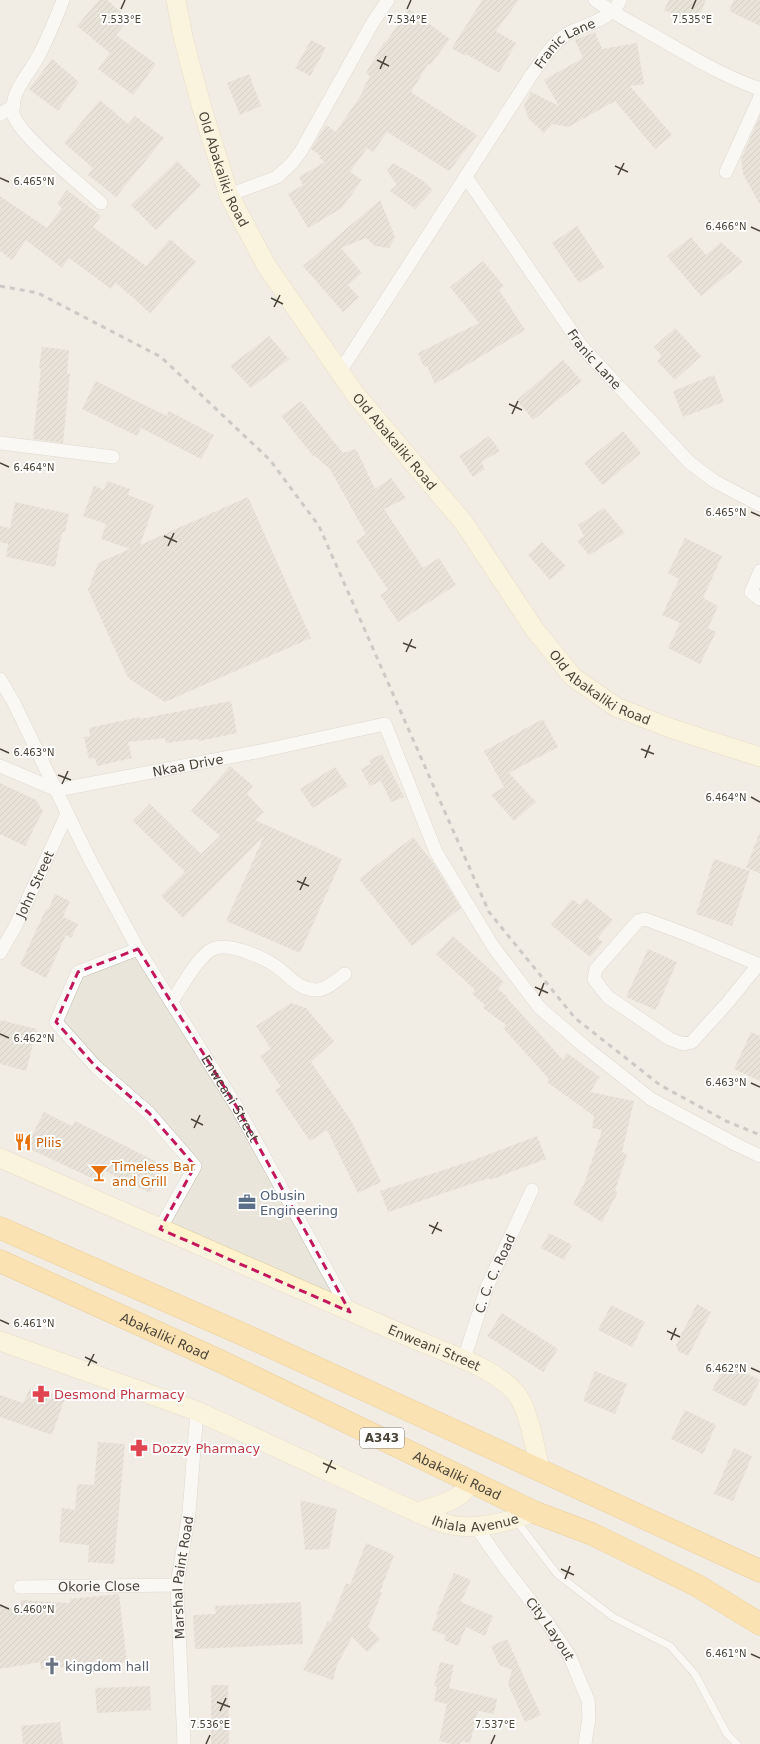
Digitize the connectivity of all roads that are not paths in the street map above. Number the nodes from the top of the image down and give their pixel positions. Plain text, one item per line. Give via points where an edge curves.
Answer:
1 (63, 0) edge
2 (176, 0) edge
3 (388, 0) edge
4 (595, 0) edge
5 (620, 0) edge
6 (611, 12) junction
7 (760, 89) edge
8 (760, 97) edge
9 (14, 106) junction
10 (0, 114) edge
11 (726, 172) dead end
12 (466, 177) junction
13 (229, 195) junction
14 (101, 203) dead end
15 (339, 373) junction
16 (0, 443) edge
17 (113, 457) dead end
18 (760, 505) edge
19 (760, 571) edge
20 (760, 600) edge
21 (0, 679) edge
22 (760, 757) edge
23 (0, 766) edge
24 (56, 790) junction
25 (67, 814) junction
26 (138, 949) junction
27 (0, 953) edge
28 (759, 965) edge
29 (345, 974) dead end
30 (171, 1002) junction
31 (760, 1156) edge
32 (0, 1158) edge
33 (532, 1190) dead end
34 (0, 1228) edge
35 (160, 1229) junction
36 (0, 1260) edge
37 (350, 1312) junction
38 (0, 1341) edge
39 (464, 1360) junction
40 (197, 1411) junction
41 (532, 1438) junction
42 (509, 1455) junction
43 (540, 1469) junction
44 (470, 1481) junction
45 (416, 1512) junction
46 (525, 1515) junction
47 (476, 1527) junction
48 (760, 1571) edge
49 (177, 1585) junction
50 (20, 1587) dead end
51 (760, 1624) edge
52 (184, 1744) edge
53 (584, 1744) edge
54 (737, 1744) edge

1 - 9 street via 40,54 16,95
2 - 13 main road, Old Abakaliki Road via 201,105
3 - 13 street via 292,163 277,177
4 - 6 street
5 - 6 street, Franic Lane
6 - 7 street
6 - 12 street, Franic Lane via 594,23 565,35 556,43 532,74
8 - 11 street
9 - 10 street
9 - 14 street via 14,118 29,138
12 - 15 street, Franic Lane
12 - 18 street, Franic Lane via 583,348 689,462 714,481
13 - 15 main road, Old Abakaliki Road via 266,265
15 - 22 main road, Old Abakaliki Road via 464,522 535,630 573,677 616,706 670,728
16 - 17 street
19 - 20 street via 751,592
21 - 24 street, Enweani Street
23 - 24 street
24 - 25 street, Enweani Street
24 - 31 street, Nkaa Drive via 261,751 385,724 436,852 494,948 540,1008 651,1099
25 - 26 street, Enweani Street
25 - 27 street, John Street via 16,927
26 - 30 street, Enweani Street
26 - 35 street via 78,972 56,1022 96,1067 149,1114 195,1166
28 - 28 street via 692,1042 683,1044 670,1039 608,997 594,979 596,968 638,921 645,919
29 - 30 street via 317,990 302,987 282,971 238,948 224,947 211,950 198,963
30 - 37 street, Enweani Street via 238,1109
32 - 35 main road
33 - 39 street, C. C. C. Road via 487,1286
34 - 42 highway, A343
35 - 37 main road
36 - 44 highway, Abakaliki Road / A343 via 220,1361
37 - 39 main road, Enweani Street
38 - 40 main road, Ihiala Avenue
39 - 41 main road, Enweani Street via 489,1373 516,1393 526,1415
40 - 45 main road, Ihiala Avenue
40 - 49 street, Marshal Paint Road via 189,1513
41 - 42 main road
41 - 43 main road, Enweani Street
42 - 43 highway, A343
43 - 48 highway, A343
44 - 45 main road, Ihiala Avenue via 468,1488 460,1495
44 - 46 highway, Abakaliki Road / A343
45 - 47 main road, Ihiala Avenue via 443,1523
46 - 47 main road, Ihiala Avenue
46 - 51 highway, Abakaliki Road / A343 via 592,1534 698,1586
46 - 54 lane via 557,1574 613,1617 670,1646 695,1674 727,1734
47 - 53 street, City Layout via 569,1655 588,1700 590,1718
49 - 50 street, Okorie Close
49 - 52 street, Marshal Paint Road

